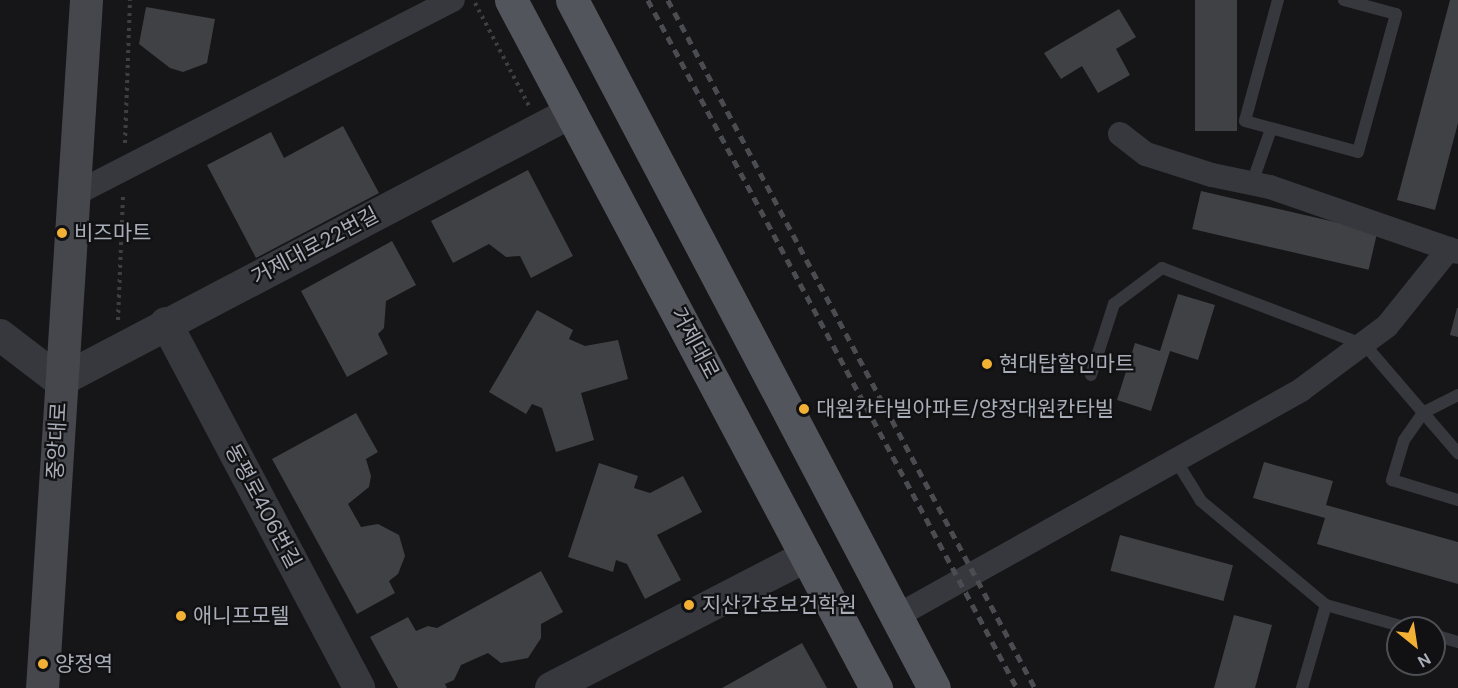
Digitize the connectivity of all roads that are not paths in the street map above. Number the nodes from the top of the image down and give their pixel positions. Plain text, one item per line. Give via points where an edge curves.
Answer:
1 (86, 0) edge
2 (453, 0) edge
3 (511, 0) edge
4 (572, 0) edge
5 (1278, 0) edge
6 (1344, 0) edge
7 (572, 112) junction
8 (1271, 129) junction
9 (1120, 134) dead end
10 (1252, 183) junction
11 (73, 195) junction
12 (1453, 250) edge
13 (166, 323) junction
14 (0, 335) edge
15 (1365, 345) junction
16 (1091, 375) dead end
17 (60, 381) junction
18 (1458, 395) edge
19 (1423, 413) junction
20 (1458, 453) edge
21 (1175, 459) junction
22 (1458, 500) edge
23 (807, 556) junction
24 (1326, 605) junction
25 (897, 616) junction
26 (1386, 622) edge
27 (591, 679) edge
28 (42, 688) edge
29 (359, 688) edge
30 (551, 688) edge
31 (876, 688) edge
32 (934, 688) edge
33 (1302, 688) edge

1 - 11 main road, 중앙대로
2 - 11 street
3 - 7 main road, 거제대로
4 - 25 main road
5 - 8 lane via 1245,122
6 - 8 lane via 1396,14 1358,152
7 - 13 street, 거제대로22번길
7 - 23 main road, 거제대로
8 - 10 lane
9 - 10 street via 1146,154
10 - 12 street
11 - 17 main road, 중앙대로
12 - 15 street via 1387,326
13 - 17 street, 거제대로22번길
13 - 29 street, 동평로406번길
14 - 17 street
15 - 16 lane via 1162,268 1114,304
15 - 19 lane
15 - 21 street via 1301,390
17 - 28 main road, 중앙대로
18 - 19 lane
19 - 20 lane
19 - 22 lane via 1404,440 1392,480
21 - 24 lane via 1201,501
21 - 25 street
23 - 27 street
23 - 31 main road, 거제대로
24 - 26 lane
24 - 33 lane
25 - 32 main road
27 - 30 street

